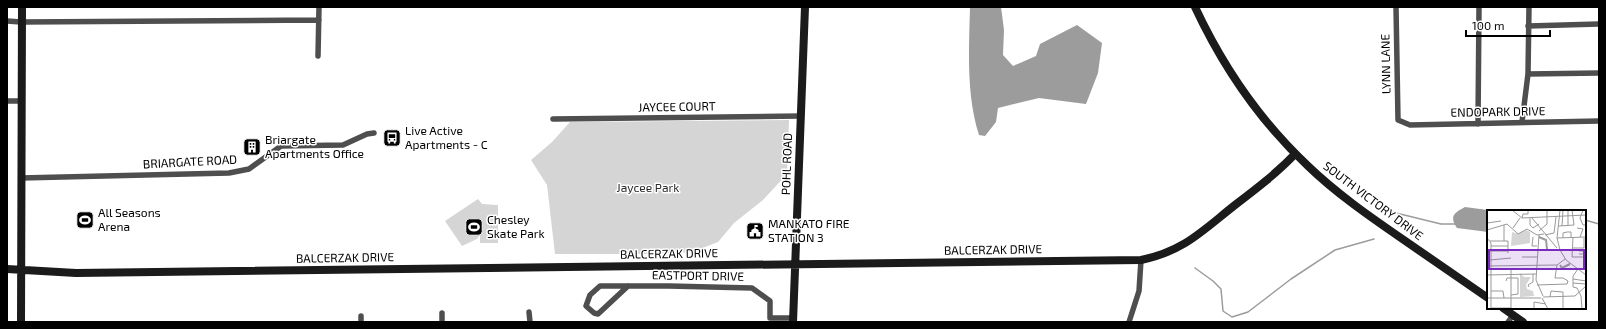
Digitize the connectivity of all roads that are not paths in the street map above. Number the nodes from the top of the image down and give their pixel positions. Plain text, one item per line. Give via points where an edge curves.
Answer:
1 (22, 7) edge
2 (319, 7) edge
3 (805, 7) edge
4 (1195, 7) edge
5 (1396, 7) edge
6 (1479, 7) edge
7 (1529, 7) edge
8 (319, 20) junction
9 (7, 21) edge
10 (21, 22) junction
11 (1599, 24) edge
12 (1528, 26) junction
13 (318, 56) dead end
14 (1599, 73) edge
15 (1528, 74) junction
16 (7, 101) edge
17 (22, 101) junction
18 (801, 116) junction
19 (553, 119) dead end
20 (1398, 120) joint
21 (1599, 121) edge
22 (1522, 122) junction
23 (1478, 124) junction
24 (374, 133) dead end
25 (1295, 154) junction
26 (21, 178) junction
27 (1141, 260) junction
28 (795, 264) junction
29 (7, 269) edge
30 (21, 269) junction
31 (628, 286) junction
32 (1487, 297) edge
33 (1504, 309) edge
34 (529, 312) dead end
35 (442, 313) dead end
36 (1513, 315) junction
37 (770, 320) edge
38 (793, 320) edge
39 (22, 322) edge
40 (442, 322) edge
41 (530, 322) edge
42 (1129, 322) edge
43 (1508, 322) edge
44 (1523, 322) edge

1 - 10 street
2 - 8 street
3 - 18 street, POHL ROAD
4 - 25 street, SOUTH VICTORY DRIVE via 1219,55 1243,92
5 - 20 street, LYNN LANE
6 - 23 street
7 - 12 street
8 - 10 street
8 - 13 street
9 - 10 street
10 - 17 street
11 - 12 street
12 - 15 street
14 - 15 street
15 - 22 street
16 - 17 street
17 - 26 street
18 - 19 street, JAYCEE COURT
18 - 28 street, POHL ROAD
20 - 23 street, ENDOPARK DRIVE via 1410,125
21 - 22 street, ENDOPARK DRIVE
22 - 23 street, ENDOPARK DRIVE
24 - 26 street, BRIARGATE ROAD via 343,145 281,146 249,169 229,173
25 - 27 street, BALCERZAK DRIVE via 1281,169 1186,244
25 - 32 street, SOUTH VICTORY DRIVE via 1353,204
26 - 30 street
27 - 28 street, BALCERZAK DRIVE
27 - 42 street via 1139,291
28 - 30 street, BALCERZAK DRIVE via 76,273
28 - 38 street, POHL ROAD
29 - 30 street, BALCERZAK DRIVE
30 - 39 street
31 - 31 street, EASTPORT DRIVE via 600,286 590,295 586,306 598,314
31 - 37 street, EASTPORT DRIVE via 752,288 770,301
33 - 36 street
34 - 41 street
35 - 40 street
36 - 43 street
36 - 44 street
37 - 38 street, EASTPORT DRIVE

